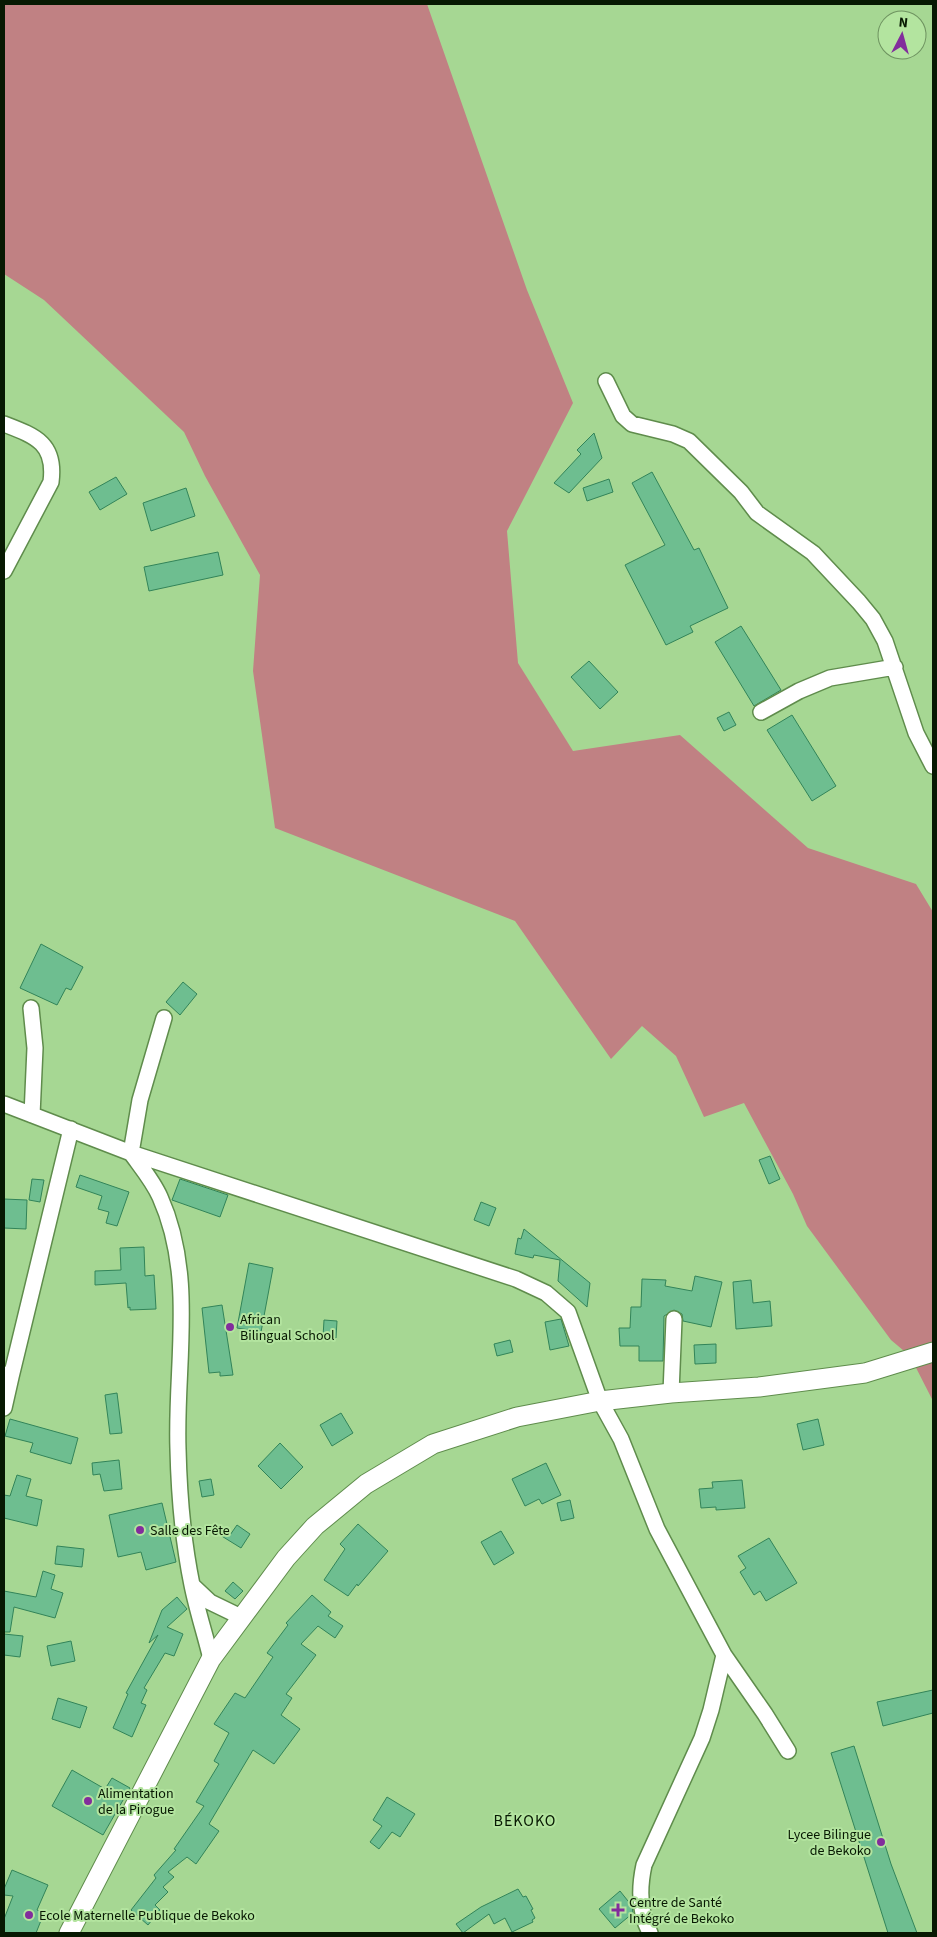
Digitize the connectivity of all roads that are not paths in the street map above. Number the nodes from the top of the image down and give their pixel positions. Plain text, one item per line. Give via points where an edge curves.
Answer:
1 (606, 381) dead end
2 (4, 424) edge
3 (4, 571) edge
4 (894, 667) junction
5 (761, 712) dead end
6 (933, 766) edge
7 (31, 1008) dead end
8 (164, 1018) dead end
9 (4, 1104) edge
10 (32, 1116) junction
11 (71, 1129) junction
12 (131, 1153) junction
13 (674, 1319) dead end
14 (933, 1352) edge
15 (8, 1375) edge
16 (671, 1393) junction
17 (600, 1402) junction
18 (4, 1408) edge
19 (192, 1585) junction
20 (241, 1617) junction
21 (724, 1655) junction
22 (211, 1659) junction
23 (788, 1751) dead end
24 (69, 1933) edge
25 (650, 1933) edge

1 - 4 street via 623,416 632,424 689,441 757,513 813,553 872,619
2 - 3 street via 36,436 48,450 53,465 51,482
4 - 5 street via 830,678
4 - 6 street via 916,733
7 - 10 street via 35,1048
8 - 12 street via 140,1100
9 - 10 street
10 - 11 street
11 - 12 street
11 - 15 street
12 - 17 street via 507,1276 546,1294 568,1312
12 - 19 street via 160,1196 177,1252 182,1336 178,1447 180,1501
13 - 16 street
14 - 16 main road via 865,1373 758,1387
15 - 18 street
16 - 17 main road
17 - 20 main road via 517,1417 433,1444 366,1484 315,1526
17 - 21 street via 625,1447 657,1529
19 - 20 street via 210,1602
19 - 22 street
20 - 22 main road
21 - 23 street
21 - 25 street via 702,1738 644,1865 640,1900
22 - 24 main road

